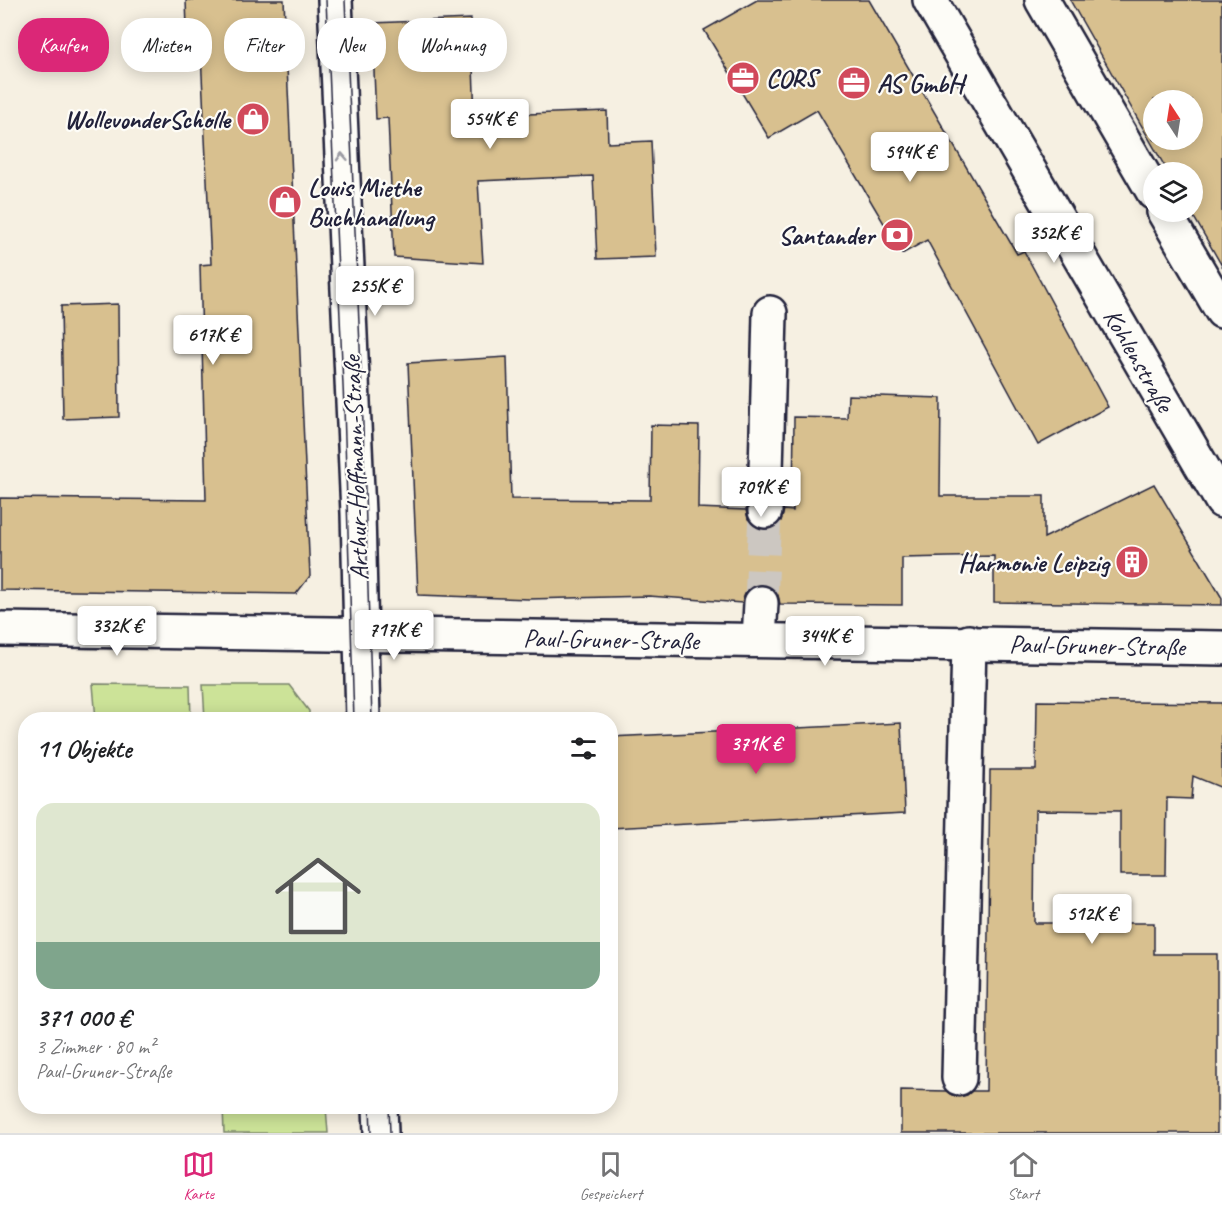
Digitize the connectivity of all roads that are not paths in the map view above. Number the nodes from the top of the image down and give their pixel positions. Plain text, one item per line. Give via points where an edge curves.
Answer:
1 (334, 0) edge
2 (930, 0) edge
3 (1042, 0) edge
4 (1143, 174) edge
5 (1170, 222) edge
6 (1222, 311) edge
7 (770, 313) dead end
8 (1222, 501) edge
9 (765, 511) tunnel mouth
10 (761, 603) tunnel mouth
11 (0, 629) edge
12 (360, 635) junction
13 (759, 640) junction
14 (969, 642) junction
15 (1222, 648) edge
16 (363, 712) edge
17 (959, 1078) dead end
18 (380, 1114) edge
19 (381, 1133) edge

12 -> 1 street, Arthur-Hoffmann-Straße
2 - 8 street, Kohlenstraße
3 - 4 street
5 - 6 street
7 - 9 street
10 - 13 street
11 - 12 street, Paul-Gruner-Straße
12 - 13 street, Paul-Gruner-Straße
12 - 16 street, Arthur-Hoffmann-Straße
13 - 14 street, Paul-Gruner-Straße
14 - 15 street, Paul-Gruner-Straße
14 - 17 street
18 - 19 street

